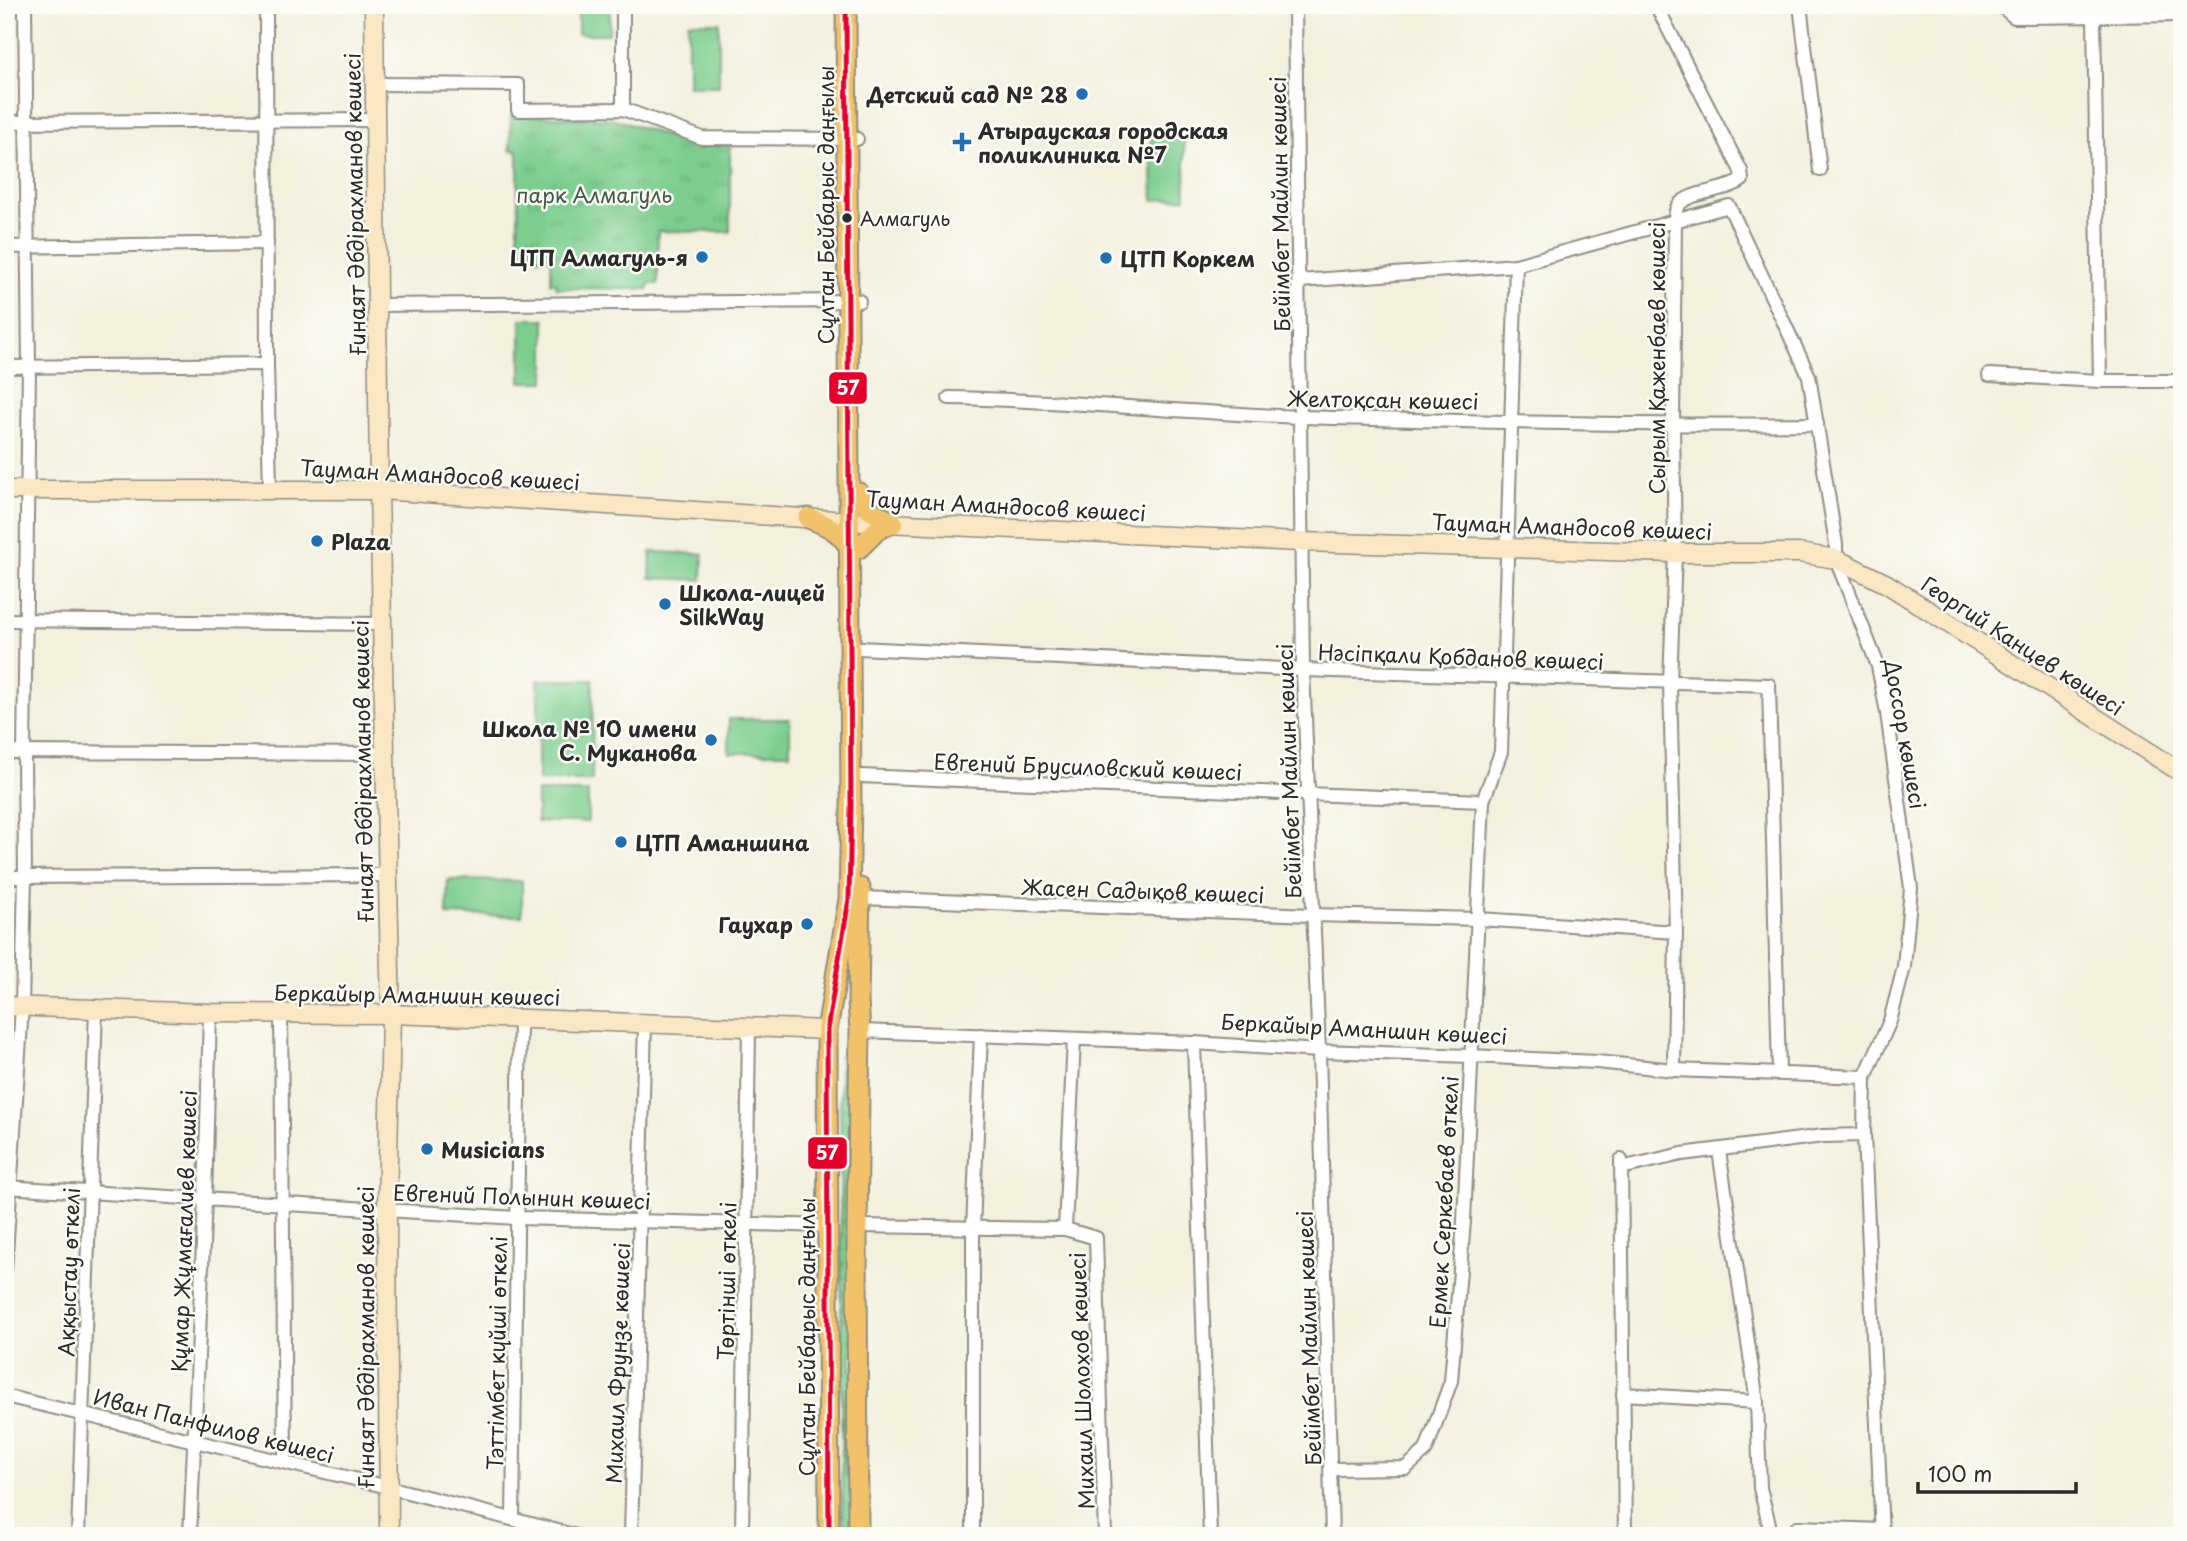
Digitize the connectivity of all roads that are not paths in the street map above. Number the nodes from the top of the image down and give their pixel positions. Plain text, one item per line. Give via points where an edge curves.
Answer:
1 (25, 5) edge
2 (266, 5) edge
3 (374, 5) edge
4 (623, 5) edge
5 (846, 5) edge
6 (857, 5) edge
7 (1295, 5) edge
8 (1656, 5) edge
9 (1800, 5) edge
10 (2000, 5) edge
11 (2182, 15) edge
12 (2094, 17) junction
13 (375, 84) junction
14 (623, 109) junction
15 (266, 119) junction
16 (375, 120) junction
17 (5, 122) edge
18 (26, 122) junction
19 (852, 139) junction
20 (1820, 170) dead end
21 (1675, 223) junction
22 (267, 243) junction
23 (27, 246) junction
24 (5, 247) edge
25 (1516, 265) junction
26 (1300, 281) junction
27 (854, 302) junction
28 (378, 305) junction
29 (267, 364) junction
30 (5, 367) edge
31 (29, 367) junction
32 (1989, 375) dead end
33 (2100, 381) junction
34 (2182, 381) edge
35 (949, 398) dead end
36 (1302, 417) junction
37 (1510, 421) junction
38 (1817, 424) junction
39 (1673, 425) junction
40 (270, 489) junction
41 (5, 490) edge
42 (27, 490) junction
43 (379, 490) junction
44 (854, 493) junction
45 (808, 518) junction
46 (854, 521) junction
47 (893, 523) junction
48 (1301, 542) junction
49 (1509, 547) junction
50 (854, 548) junction
51 (1675, 554) junction
52 (1836, 559) junction
53 (5, 620) edge
54 (25, 620) junction
55 (381, 624) junction
56 (859, 648) junction
57 (1303, 670) junction
58 (1505, 676) junction
59 (1670, 682) junction
60 (5, 752) edge
61 (24, 752) junction
62 (386, 754) junction
63 (2182, 774) edge
64 (860, 776) junction
65 (1308, 793) junction
66 (1483, 802) junction
67 (388, 875) junction
68 (5, 877) edge
69 (26, 877) junction
70 (860, 898) junction
71 (1312, 915) junction
72 (1479, 919) junction
73 (1676, 932) junction
74 (858, 1000) junction
75 (832, 1001) junction
76 (14, 1006) edge
77 (96, 1009) junction
78 (281, 1012) junction
79 (210, 1013) junction
80 (391, 1014) junction
81 (520, 1018) junction
82 (646, 1023) junction
83 (749, 1027) junction
84 (827, 1030) junction
85 (860, 1031) junction
86 (981, 1035) junction
87 (1074, 1039) junction
88 (1194, 1043) junction
89 (1319, 1051) junction
90 (1471, 1056) junction
91 (1674, 1070) junction
92 (1779, 1073) junction
93 (1866, 1077) junction
94 (1864, 1135) junction
95 (1719, 1151) junction
96 (8, 1187) edge
97 (90, 1192) junction
98 (205, 1199) junction
99 (282, 1204) junction
100 (387, 1210) junction
101 (517, 1218) junction
102 (640, 1221) junction
103 (746, 1223) junction
104 (829, 1226) junction
105 (857, 1226) junction
106 (974, 1229) junction
107 (1065, 1229) junction
108 (5, 1270) edge
109 (1623, 1394) junction
110 (5, 1396) edge
111 (1757, 1402) junction
112 (82, 1412) junction
113 (193, 1440) junction
114 (285, 1462) junction
115 (1331, 1469) junction
116 (388, 1487) junction
117 (513, 1520) junction
118 (1882, 1533) edge
119 (78, 1536) edge
120 (190, 1536) edge
121 (389, 1536) edge
122 (577, 1536) edge
123 (631, 1536) edge
124 (743, 1536) edge
125 (829, 1536) edge
126 (858, 1536) edge
127 (973, 1536) edge
128 (1105, 1536) edge
129 (1210, 1536) edge
130 (1332, 1536) edge
131 (1625, 1536) edge
132 (1772, 1536) edge
133 (1790, 1536) edge

1 - 18 street
2 - 15 street
3 - 13 street, Ғинаят Әбдірахманов көшесі
4 - 14 street
5 - 19 main road, Сұлтан Бейбарыс даңғылы
6 - 19 main road, Сұлтан Бейбарыс даңғылы
7 - 26 street, Бейімбет Майлин көшесі
8 - 21 street, Сырым Қаженбаев көшесі via 1742,180 1685,199 1676,207
9 - 20 street
10 - 12 street via 2014,17
11 - 12 street
12 - 33 street
13 - 14 street via 518,85 519,110
13 - 16 street, Ғинаят Әбдірахманов көшесі
14 - 19 street via 702,138
15 - 16 street
15 - 18 street
15 - 22 street
16 - 28 street, Ғинаят Әбдірахманов көшесі
17 - 18 street
18 - 23 street
19 - 27 main road, Сұлтан Бейбарыс даңғылы
21 - 25 street
21 - 38 street, Доссор көшесі via 1729,206 1809,376
21 - 39 street, Сырым Қаженбаев көшесі
22 - 23 street
22 - 29 street
23 - 24 street
23 - 31 street
25 - 26 street
25 - 37 street, Ермек Серкебаев өткелі
26 - 36 street, Бейімбет Майлин көшесі
27 - 28 street
27 - 44 main road, Сұлтан Бейбарыс даңғылы
28 - 43 street, Ғинаят Әбдірахманов көшесі
29 - 31 street
29 - 40 street
30 - 31 street
31 - 42 street
32 - 33 street
33 - 34 street
35 - 36 street, Желтоқсан көшесі
36 - 37 street, Желтоқсан көшесі
36 - 48 street, Бейімбет Майлин көшесі
37 - 39 street, Желтоқсан көшесі
37 - 49 street, Ермек Серкебаев өткелі
38 - 39 street, Желтоқсан көшесі
38 - 52 street, Доссор көшесі
39 - 51 street, Сырым Қаженбаев көшесі
40 - 42 street, Тауман Амандосов көшесі
40 - 43 street, Тауман Амандосов көшесі
41 - 42 street, Тауман Амандосов көшесі
42 - 54 street
43 - 45 street, Тауман Амандосов көшесі
43 - 55 street, Ғинаят Әбдірахманов көшесі
44 - 45 main road via 831,512
44 - 46 main road, Сұлтан Бейбарыс даңғылы
44 - 47 main road via 876,516
45 - 46 street, Тауман Амандосов көшесі
45 - 50 main road via 830,526
46 - 47 street, Тауман Амандосов көшесі
46 - 50 main road, Сұлтан Бейбарыс даңғылы
47 - 48 street, Тауман Амандосов көшесі
47 - 50 main road
48 - 49 street, Тауман Амандосов көшесі
48 - 57 street, Бейімбет Майлин көшесі
49 - 51 street, Тауман Амандосов көшесі
49 - 58 street, Ермек Серкебаев өткелі
50 - 56 main road, Сұлтан Бейбарыс даңғылы
50 - 75 main road, Сұлтан Бейбарыс даңғылы via 849,899
51 - 52 street, Тауман Амандосов көшесі via 1799,553
51 - 59 street, Сырым Қаженбаев көшесі
52 - 63 street, Георгий Канцев көшесі via 1887,584
52 - 93 street, Доссор көшесі via 1878,666 1911,888 1904,967 1890,1021
53 - 54 street
54 - 55 street
54 - 61 street
55 - 62 street, Ғинаят Әбдірахманов көшесі
56 - 57 street, Нәсіпқали Қобданов көшесі
56 - 64 main road, Сұлтан Бейбарыс даңғылы
57 - 58 street, Нәсіпқали Қобданов көшесі
57 - 65 street, Бейімбет Майлин көшесі
58 - 59 street, Нәсіпқали Қобданов көшесі
58 - 66 street, Ермек Серкебаев өткелі via 1501,752
59 - 73 street, Сырым Қаженбаев көшесі
59 - 92 street, Нәсіпқали Қобданов көшесі via 1769,685
60 - 61 street
61 - 62 street
61 - 69 street
62 - 67 street, Ғинаят Әбдірахманов көшесі
64 - 65 street, Евгений Брусиловский көшесі
64 - 70 main road, Сұлтан Бейбарыс даңғылы
65 - 66 street, Евгений Брусиловский көшесі
65 - 71 street, Бейімбет Майлин көшесі
66 - 72 street, Ермек Серкебаев өткелі
67 - 69 street
67 - 80 street, Ғинаят Әбдірахманов көшесі
68 - 69 street
69 - 76 street
70 - 71 street, Жасен Садықов көшесі
70 - 74 main road, Сұлтан Бейбарыс даңғылы
71 - 72 street, Жасен Садықов көшесі
71 - 89 street, Бейімбет Майлин көшесі
72 - 73 street, Жасен Садықов көшесі
72 - 90 street, Ермек Серкебаев өткелі
73 - 91 street, Сырым Қаженбаев көшесі
74 - 75 main road via 844,996
74 - 85 main road, Сұлтан Бейбарыс даңғылы
75 - 84 main road, Сұлтан Бейбарыс даңғылы
76 - 77 street, Беркайыр Аманшин көшесі
76 - 96 street
77 - 79 street, Беркайыр Аманшин көшесі
77 - 97 street, Аққыстау өткелі
78 - 79 street, Беркайыр Аманшин көшесі
78 - 80 street, Беркайыр Аманшин көшесі
78 - 99 street
79 - 98 street, Құмар Жұмағалиев көшесі
80 - 81 street, Беркайыр Аманшин көшесі
80 - 100 street, Ғинаят Әбдірахманов көшесі
81 - 82 street, Беркайыр Аманшин көшесі
81 - 101 street, Тәттімбет күйші өткелі
82 - 83 street, Беркайыр Аманшин көшесі
82 - 102 street, Михаил Фрунзе көшесі
83 - 84 street, Беркайыр Аманшин көшесі
83 - 103 street, Төртінші өткелі
84 - 104 main road, Сұлтан Бейбарыс даңғылы
85 - 86 street, Беркайыр Аманшин көшесі
85 - 105 main road, Сұлтан Бейбарыс даңғылы
86 - 87 street, Беркайыр Аманшин көшесі
86 - 106 street
87 - 88 street, Беркайыр Аманшин көшесі
87 - 107 street, Михаил Шолохов көшесі
88 - 89 street, Беркайыр Аманшин көшесі
88 - 129 street
89 - 90 street, Беркайыр Аманшин көшесі
89 - 115 street, Бейімбет Майлин көшесі
90 - 91 street, Беркайыр Аманшин көшесі
90 - 115 street, Ермек Серкебаев өткелі via 1451,1381 1426,1450 1406,1468
91 - 92 street, Беркайыр Аманшин көшесі
92 - 93 street, Беркайыр Аманшин көшесі
93 - 94 street
94 - 95 street via 1823,1136
94 - 118 street
95 - 109 street via 1621,1164
95 - 111 street
96 - 97 street, Евгений Полынин көшесі
96 - 108 street
97 - 98 street, Евгений Полынин көшесі
97 - 112 street, Аққыстау өткелі
98 - 99 street, Евгений Полынин көшесі
98 - 113 street, Құмар Жұмағалиев көшесі
99 - 100 street, Евгений Полынин көшесі
99 - 114 street
100 - 101 street, Евгений Полынин көшесі
100 - 116 street, Ғинаят Әбдірахманов көшесі
101 - 102 street, Евгений Полынин көшесі
101 - 117 street, Тәттімбет күйші өткелі
102 - 103 street, Евгений Полынин көшесі
102 - 123 street, Михаил Фрунзе көшесі
103 - 104 street, Евгений Полынин көшесі
103 - 124 street, Төртінші өткелі
104 - 125 main road, Сұлтан Бейбарыс даңғылы
105 - 106 street
105 - 126 main road, Сұлтан Бейбарыс даңғылы
106 - 107 street
106 - 127 street
107 - 128 street, Михаил Шолохов көшесі via 1096,1238
109 - 111 street
109 - 131 street
110 - 112 street, Иван Панфилов көшесі
111 - 132 street via 1760,1488
112 - 113 street, Иван Панфилов көшесі
112 - 119 street, Аққыстау өткелі
113 - 114 street, Иван Панфилов көшесі
113 - 120 street, Құмар Жұмағалиев көшесі
114 - 116 street, Иван Панфилов көшесі
115 - 130 street, Бейімбет Майлин көшесі
116 - 117 street, Иван Панфилов көшесі
116 - 121 street, Ғинаят Әбдірахманов көшесі
117 - 122 street, Иван Панфилов көшесі
118 - 133 street via 1798,1527

